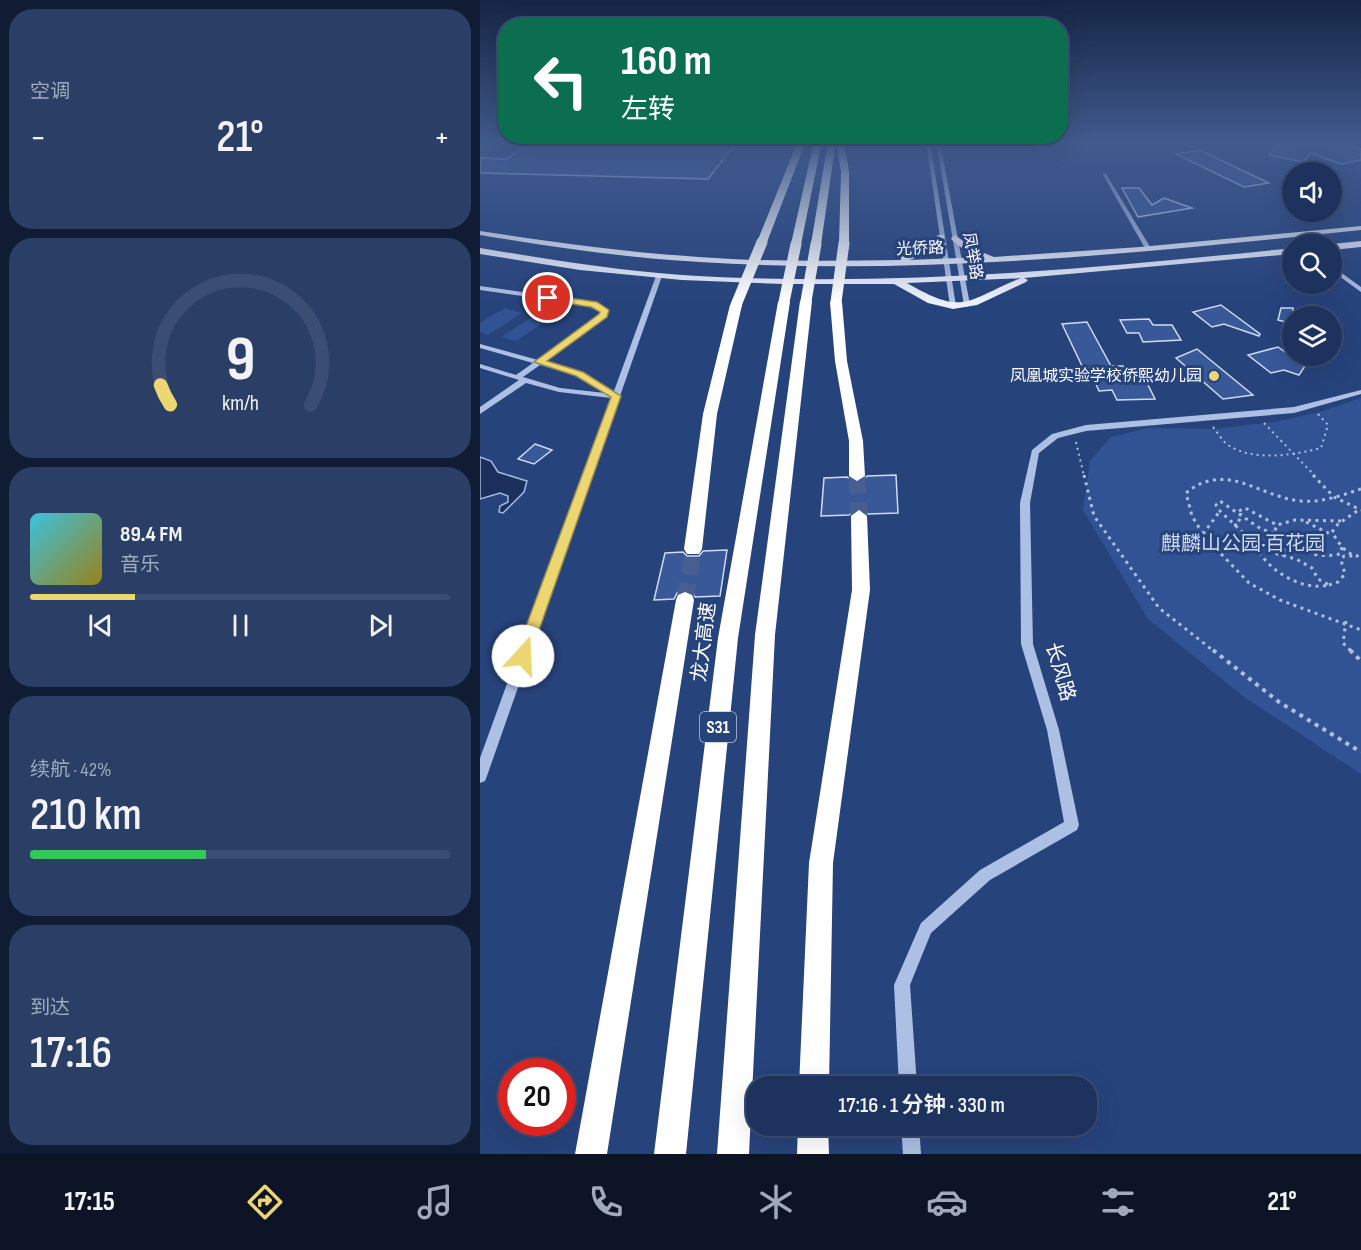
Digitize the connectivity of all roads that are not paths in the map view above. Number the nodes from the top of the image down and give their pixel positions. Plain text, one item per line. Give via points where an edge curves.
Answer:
1 (783, 195) edge
2 (806, 195) edge
3 (824, 195) edge
4 (845, 195) edge
5 (935, 195) edge
6 (947, 195) edge
7 (1116, 195) edge
8 (1361, 228) edge
9 (480, 233) edge
10 (941, 237) junction
11 (955, 238) junction
12 (1361, 244) edge
13 (1342, 246) edge
14 (1149, 250) junction
15 (480, 251) edge
16 (1282, 252) edge
17 (1014, 260) junction
18 (959, 262) junction
19 (945, 263) junction
20 (873, 265) junction
21 (1032, 275) junction
22 (659, 276) junction
23 (1342, 276) edge
24 (948, 279) junction
25 (962, 279) junction
26 (894, 280) junction
27 (480, 288) edge
28 (1361, 290) edge
29 (967, 305) junction
30 (953, 306) junction
31 (480, 345) edge
32 (539, 362) junction
33 (480, 366) edge
34 (521, 379) junction
35 (1361, 392) edge
36 (616, 396) junction
37 (480, 411) edge
38 (857, 476) tunnel mouth
39 (859, 516) tunnel mouth
40 (693, 549) tunnel mouth
41 (685, 600) tunnel mouth
42 (481, 768) edge
43 (814, 1076) edge
44 (907, 1076) edge
45 (813, 1136) edge
46 (911, 1136) edge
47 (591, 1154) edge
48 (670, 1154) edge
49 (733, 1154) edge
50 (813, 1154) edge
51 (912, 1154) edge

1 - 40 highway, bridge via 736,305 710,414
2 - 48 highway, 龙大高速 / S31, bridge via 784,302 728,638
3 - 49 highway, S31, bridge via 806,301 765,635
4 - 38 highway, bridge via 844,243 836,302 841,362 856,441
5 - 10 street, 凤举路
6 - 11 street, 凤举路
7 - 14 street
8 - 14 main road, 光侨路
9 - 20 main road, 光侨路 via 610,254 680,260
10 - 19 street, 凤举路
10 - 20 main road via 921,254
11 - 17 main road via 976,254
11 - 18 street, 凤举路
12 - 13 main road
14 - 17 main road, 光侨路
15 - 22 main road, 光侨路
16 - 21 main road, 光侨路
17 - 18 main road, 光侨路
18 - 19 main road, 光侨路
18 - 25 street, 凤举路
19 - 20 main road, 光侨路
19 - 24 street, 凤举路
21 - 25 main road, 光侨路
21 - 29 main road
22 - 26 main road, 光侨路
22 - 36 street
23 - 28 street
24 - 25 main road, 光侨路
24 - 26 main road, 光侨路
24 - 30 street, 凤举路
25 - 29 street, 凤举路
26 - 30 main road via 942,305
27 - 32 street via 594,304 604,310 599,320
29 - 30 main road
31 - 32 street
32 - 34 street
32 - 36 street via 580,374
33 - 34 street
34 - 36 street via 559,390
34 - 37 street
35 - 44 street, 长风路 via 1257,415 1115,424 1055,436 1035,452 1025,503 1027,644 1053,730 1072,825 985,875 926,928 902,986
36 - 42 street
39 - 43 highway via 861,590 821,863
41 - 47 highway
45 - 50 highway
46 - 51 street

